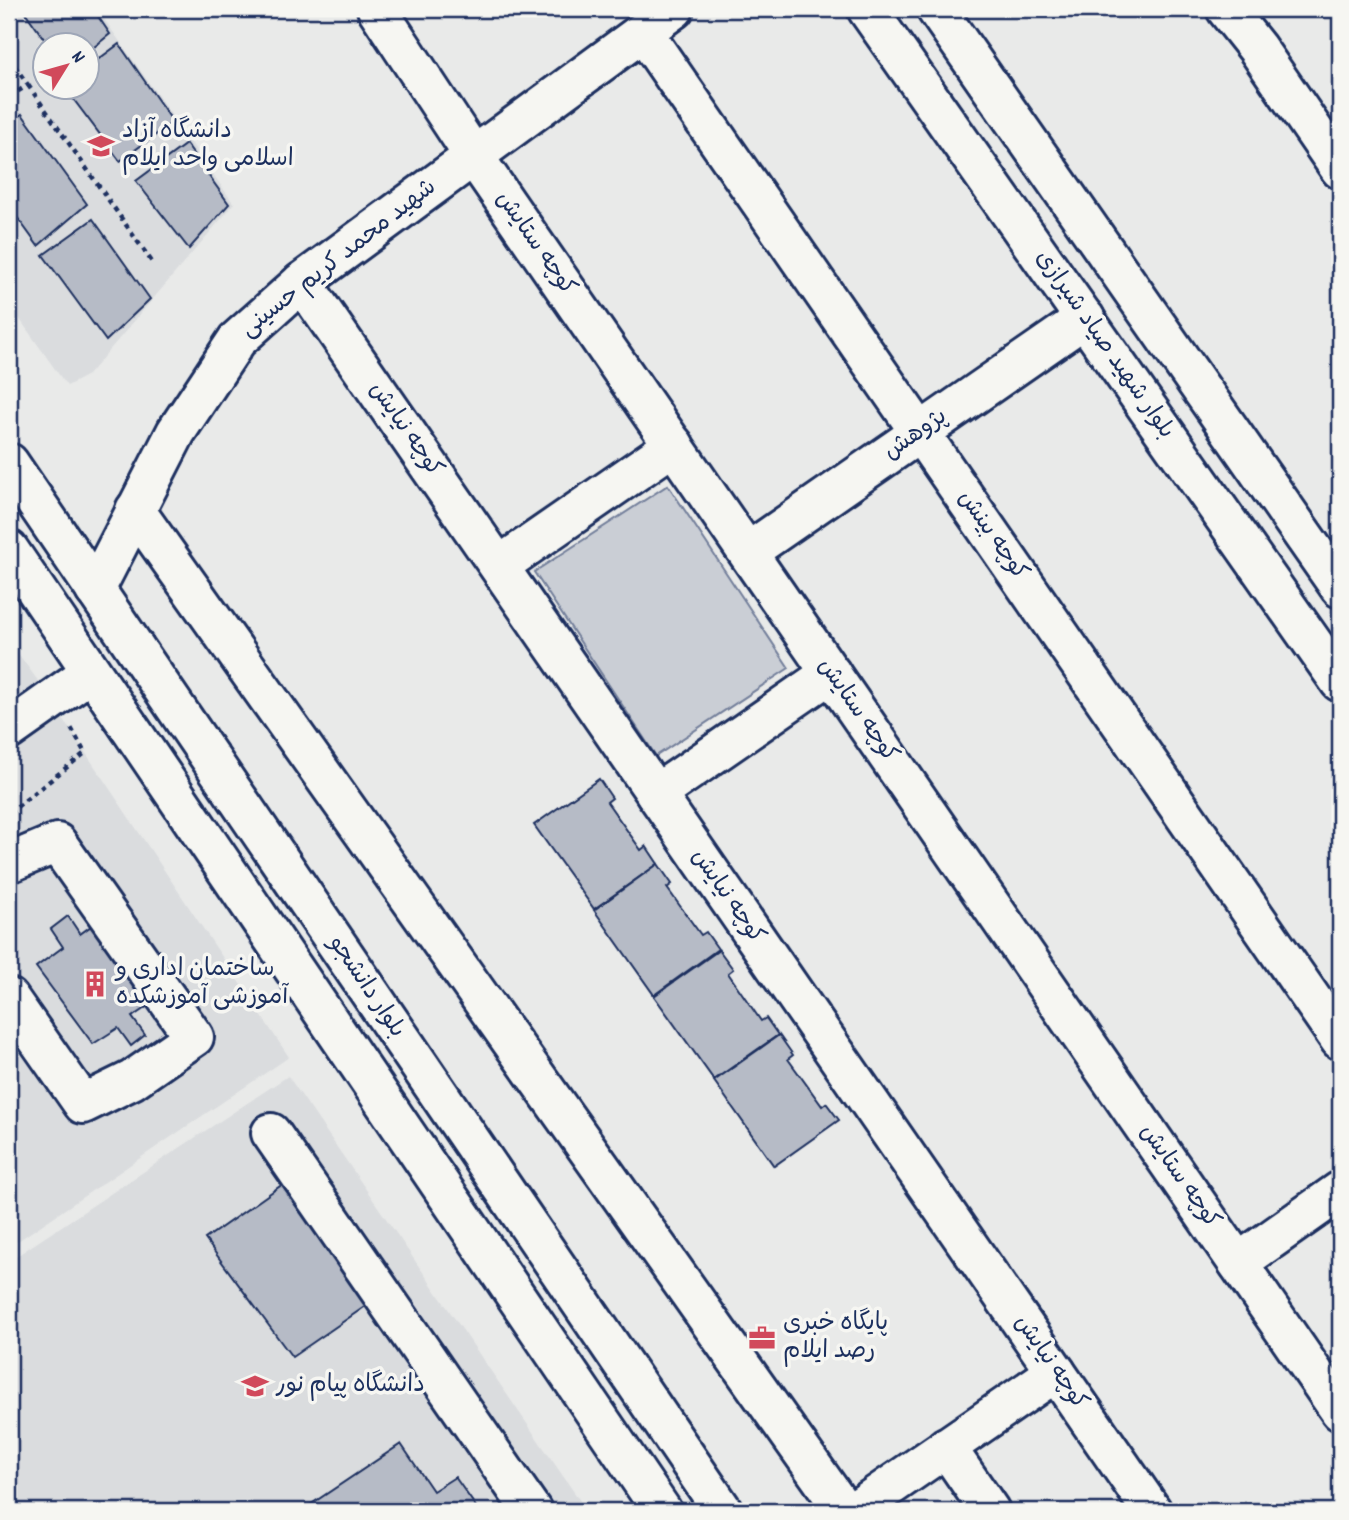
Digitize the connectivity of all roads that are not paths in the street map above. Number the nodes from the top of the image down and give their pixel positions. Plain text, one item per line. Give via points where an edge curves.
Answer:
1 (377, 9) edge
2 (674, 9) edge
3 (867, 9) edge
4 (936, 9) edge
5 (1233, 11) edge
6 (643, 32) junction
7 (473, 155) junction
8 (1340, 169) edge
9 (303, 282) junction
10 (1085, 318) junction
11 (920, 433) junction
12 (674, 445) junction
13 (9, 463) edge
14 (135, 510) junction
15 (9, 550) edge
16 (748, 552) junction
17 (499, 566) junction
18 (1340, 588) edge
19 (95, 590) junction
20 (91, 671) junction
21 (831, 673) junction
22 (1340, 682) edge
23 (9, 730) edge
24 (656, 794) junction
25 (9, 863) edge
26 (9, 998) edge
27 (1340, 1041) edge
28 (271, 1133) dead end
29 (1340, 1191) edge
30 (1238, 1263) junction
31 (1056, 1372) junction
32 (1340, 1411) edge
33 (946, 1447) junction
34 (532, 1511) edge
35 (662, 1511) edge
36 (723, 1511) edge
37 (844, 1511) edge
38 (854, 1511) edge
39 (989, 1511) edge
40 (1152, 1511) edge

1 - 7 street, کوچه ستایش
2 - 6 street, شهید محمد‌ کریم حسینی
3 - 10 street, بلوار شهید صیاد شیرازی
4 - 18 street
5 - 8 street
6 - 7 street, شهید محمد‌ کریم حسینی
6 - 11 street, کوچه بینش
7 - 9 street, شهید محمد‌ کریم حسینی
7 - 12 street, کوچه ستایش
9 - 14 street, شهید محمد‌ کریم حسینی via 237,340 176,432
9 - 17 street, كوچه نيايش
10 - 11 street, پژوهش
10 - 22 street, بلوار شهید صیاد شیرازی
11 - 16 street, پژوهش
11 - 27 street, کوچه بینش
12 - 16 street, کوچه ستایش
12 - 17 street
13 - 19 street, بلوار دانشجو
14 - 19 street, شهید محمد‌ کریم حسینی
14 - 37 street
15 - 20 street, بلوار دانشجو
16 - 21 street, کوچه ستایش
17 - 24 street, كوچه نيايش
19 - 36 street, بلوار دانشجو
20 - 23 street
20 - 35 street, بلوار دانشجو
21 - 24 street
21 - 30 street, کوچه ستایش
24 - 31 street, كوچه نيايش
25 - 26 street via 57,842 194,1037 132,1080 83,1104
28 - 34 street
29 - 30 street
30 - 32 street, کوچه ستایش
31 - 33 street
31 - 40 street, كوچه نيايش
33 - 38 street
33 - 39 street

